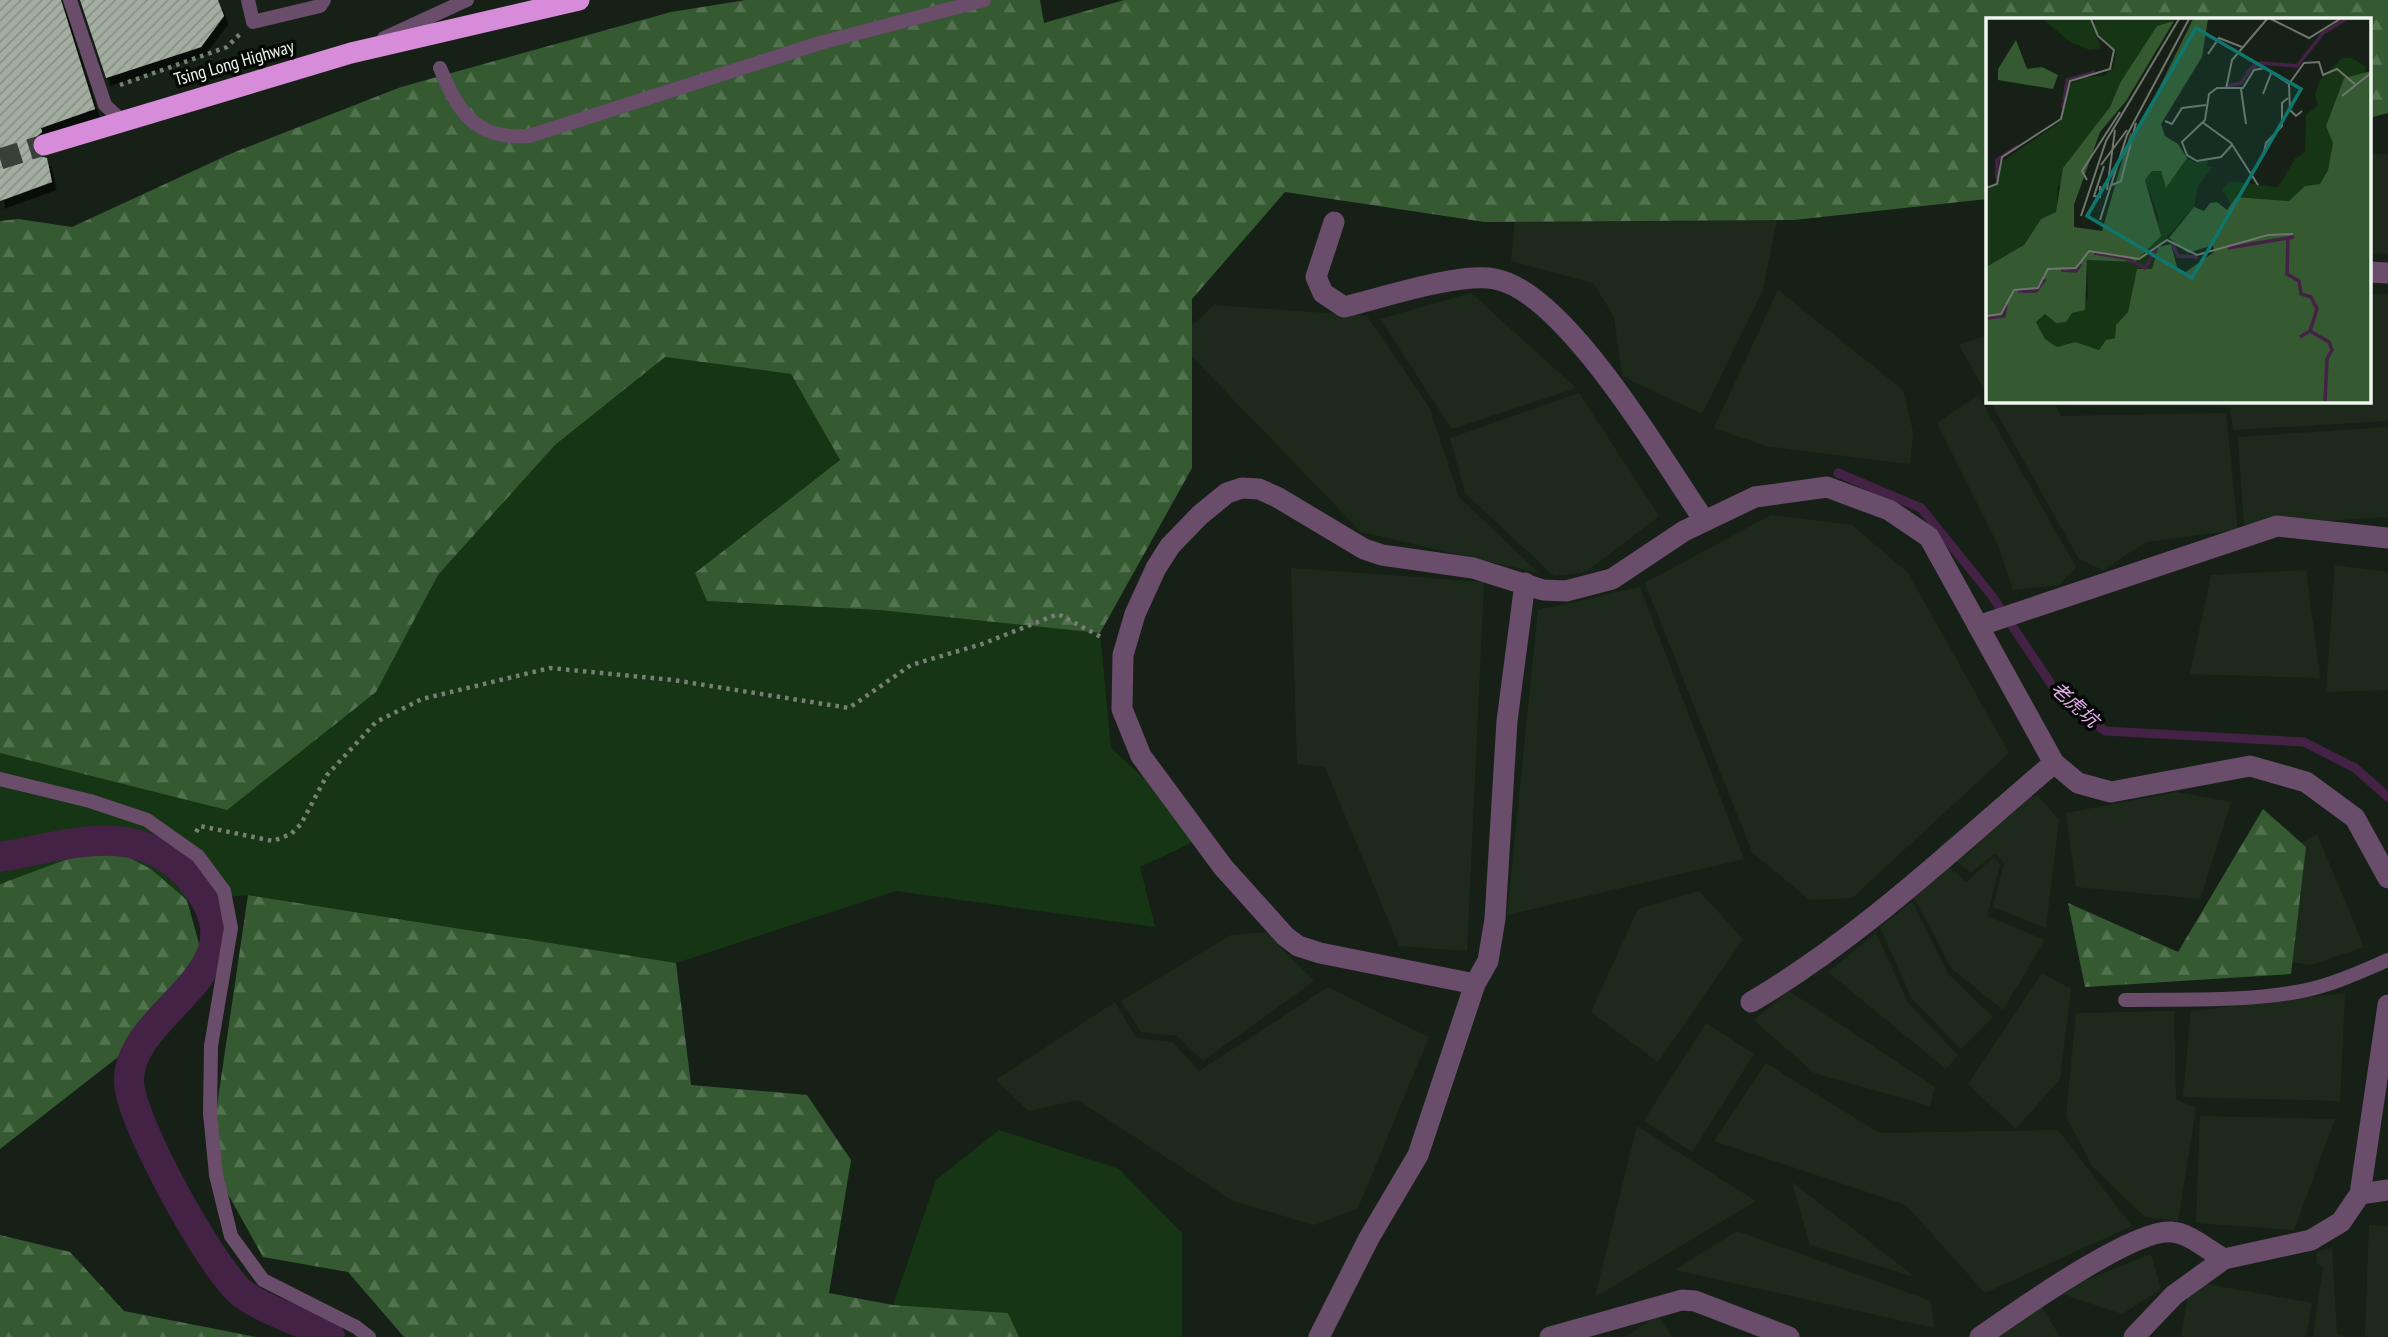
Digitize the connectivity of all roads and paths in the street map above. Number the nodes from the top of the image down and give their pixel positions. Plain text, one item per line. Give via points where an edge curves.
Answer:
1 (70, 0) edge
2 (248, 0) edge
3 (324, 0) edge
4 (467, 0) edge
5 (577, 0) edge
6 (984, 0) edge
7 (253, 22) junction
8 (351, 53) junction
9 (440, 68) dead end
10 (102, 95) junction
11 (121, 120) junction
12 (44, 145) tunnel mouth
13 (1334, 222) dead end
14 (2370, 272) edge
15 (2388, 273) edge
16 (1704, 520) junction
17 (2388, 538) edge
18 (1525, 583) junction
19 (1984, 624) junction
20 (1127, 640) junction
21 (2054, 763) junction
22 (0, 779) edge
23 (187, 846) junction
24 (2388, 878) edge
25 (2388, 960) edge
26 (1475, 984) junction
27 (2125, 1000) dead end
28 (1751, 1002) dead end
29 (2388, 1006) edge
30 (2388, 1190) edge
31 (2360, 1194) junction
32 (2224, 1259) junction
33 (369, 1337) edge
34 (1319, 1337) edge
35 (1550, 1337) edge
36 (1789, 1337) edge
37 (1980, 1337) edge
38 (2134, 1337) edge

1 - 10 lane
2 - 7 lane
3 - 7 lane via 320,6
4 - 8 lane
5 - 8 highway, Tsing Long Highway
6 - 9 lane via 807,47 528,136 502,136 468,119 453,100
7 - 10 path via 227,47 118,85
8 - 11 highway, Tsing Long Highway
10 - 11 lane via 105,105
11 - 12 highway, Tsing Long Highway
13 - 16 street via 1317,277 1323,293 1344,307 1468,279 1496,279 1545,308 1579,340
14 - 15 street
16 - 18 street via 1612,579 1566,591
16 - 19 street via 1755,497 1827,486 1889,510 1929,537
17 - 19 street via 2277,526
18 - 20 street via 1473,568 1364,549 1277,497 1242,488 1218,499 1170,546 1143,594
18 - 26 street via 1507,721 1495,919 1488,961
19 - 21 street
20 - 23 path via 1111,642 1058,614 912,665 849,708 673,680 550,668 422,699 376,722 327,775 291,834 273,841 200,826
20 - 26 street via 1120,673 1122,709 1135,745 1223,867 1270,922 1298,946 1320,953
21 - 24 street via 2078,783 2111,792 2250,766 2306,782 2355,818
21 - 28 street via 1855,931 1799,974
22 - 23 lane via 147,820
23 - 33 lane via 224,891 231,928 211,1046 210,1113 216,1175 231,1236 263,1280
25 - 27 lane via 2303,991 2248,998
26 - 34 street via 1418,1154
29 - 31 street
30 - 31 street
31 - 32 street via 2341,1222 2311,1240
32 - 37 street via 2172,1232 2149,1235 2081,1270
32 - 38 street via 2174,1294
35 - 36 street via 1682,1300

